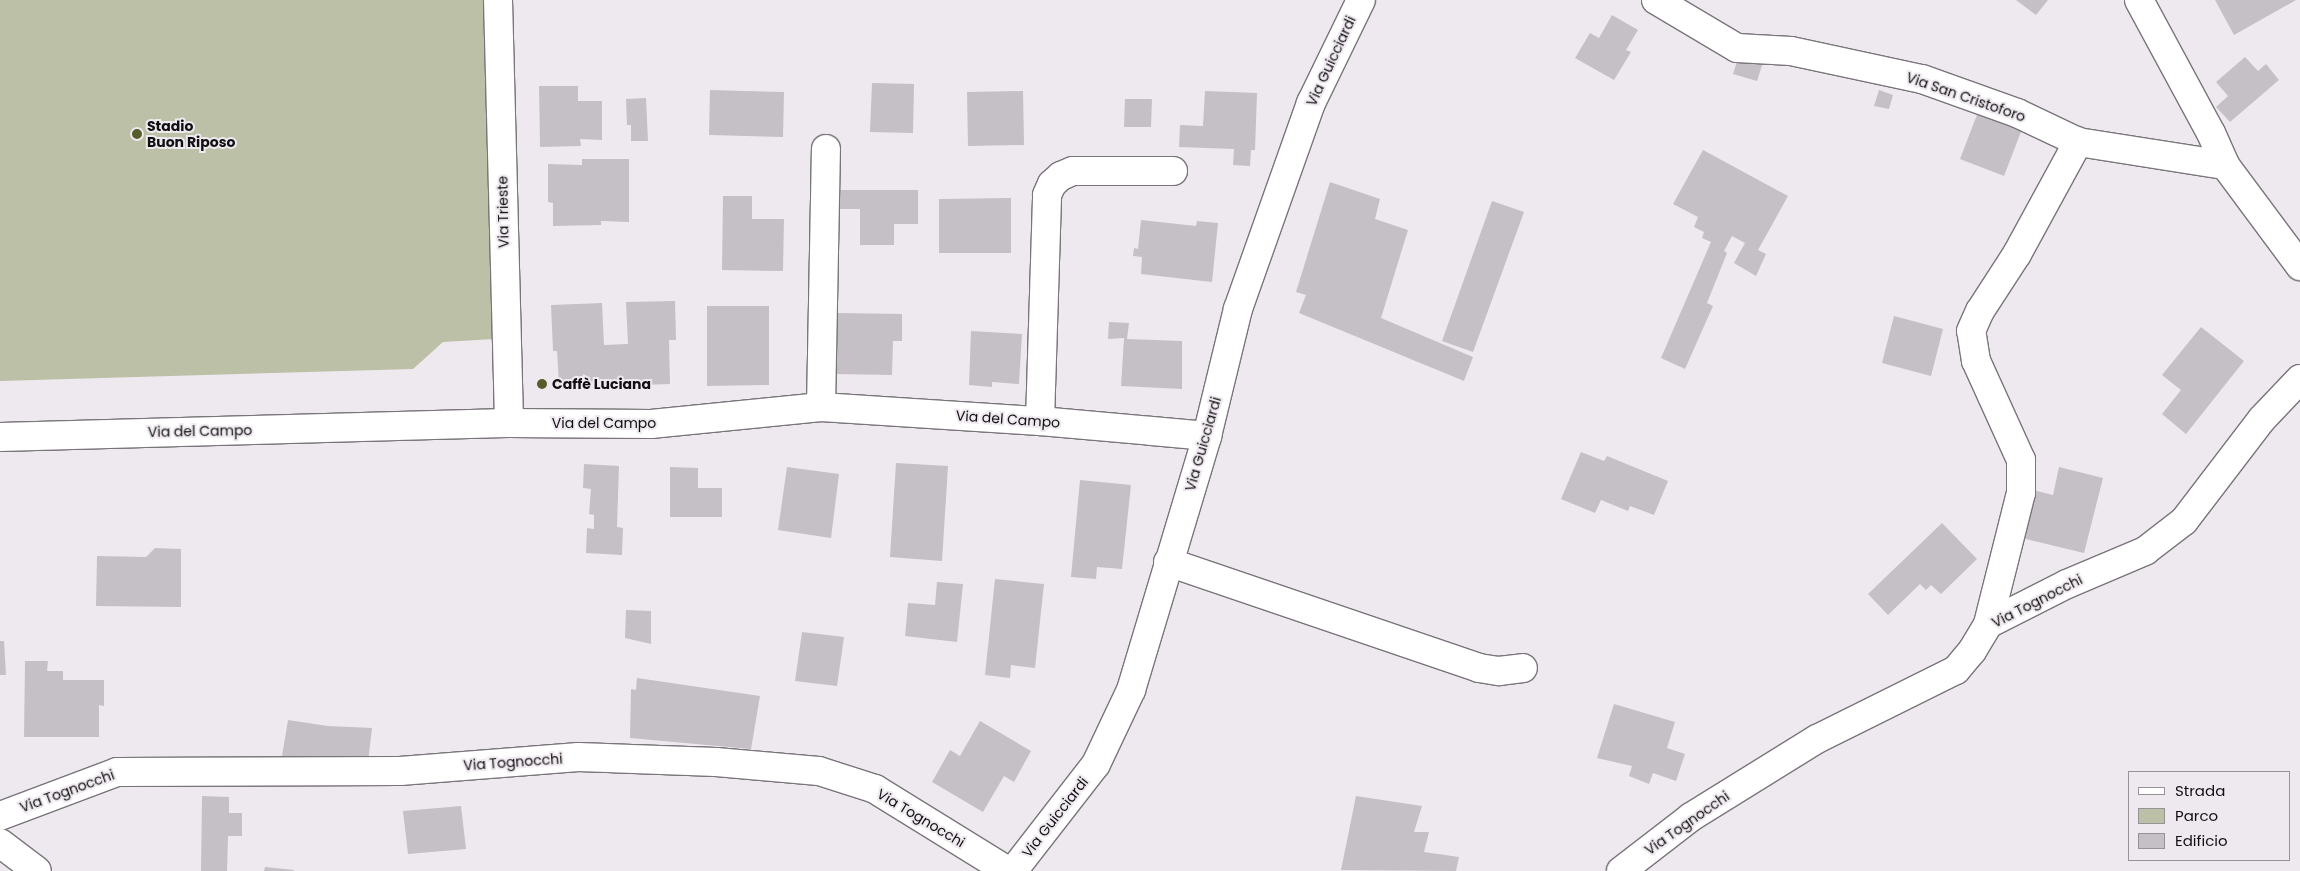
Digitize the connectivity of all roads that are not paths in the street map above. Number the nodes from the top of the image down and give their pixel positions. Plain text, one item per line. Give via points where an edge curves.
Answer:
1 (498, 0) edge
2 (1361, 0) edge
3 (1656, 0) edge
4 (2139, 0) edge
5 (2078, 142) junction
6 (826, 149) dead end
7 (2225, 165) junction
8 (1173, 172) dead end
9 (2300, 266) edge
10 (2300, 379) edge
11 (821, 407) junction
12 (1040, 420) junction
13 (509, 423) junction
14 (1207, 436) junction
15 (0, 437) edge
16 (1168, 562) junction
17 (1988, 624) junction
18 (1523, 668) dead end
19 (0, 816) edge
20 (0, 843) edge
21 (37, 871) edge
22 (1008, 871) edge
23 (1013, 871) edge
24 (1620, 871) edge

1 - 13 street, Via Trieste
2 - 14 street, Via Guicciardi via 1311,103 1241,299
3 - 5 street, Via San Cristoforo via 1737,48 1791,51 1922,80 2017,113
4 - 7 street via 2211,132
5 - 7 street, Via San Cristoforo
5 - 17 street via 1971,331 1976,361 2021,460 2022,493
6 - 11 street
7 - 9 street
8 - 12 street via 1073,171 1052,184 1047,195
10 - 17 street, Via Tognocchi via 2262,419 2184,521 2145,552 2067,584
11 - 12 street, Via del Campo
11 - 13 street, Via del Campo via 651,424
12 - 14 street, Via del Campo
13 - 15 street, Via del Campo
14 - 16 street, Via Guicciardi
16 - 18 street via 1479,668 1499,671
16 - 23 street, Via Guicciardi via 1131,690 1096,764
17 - 24 street, Via Tognocchi via 1956,670 1817,739 1691,816
19 - 22 street, Via Tognocchi via 117,772 400,771 578,757 716,762 819,771 875,790
20 - 21 street

